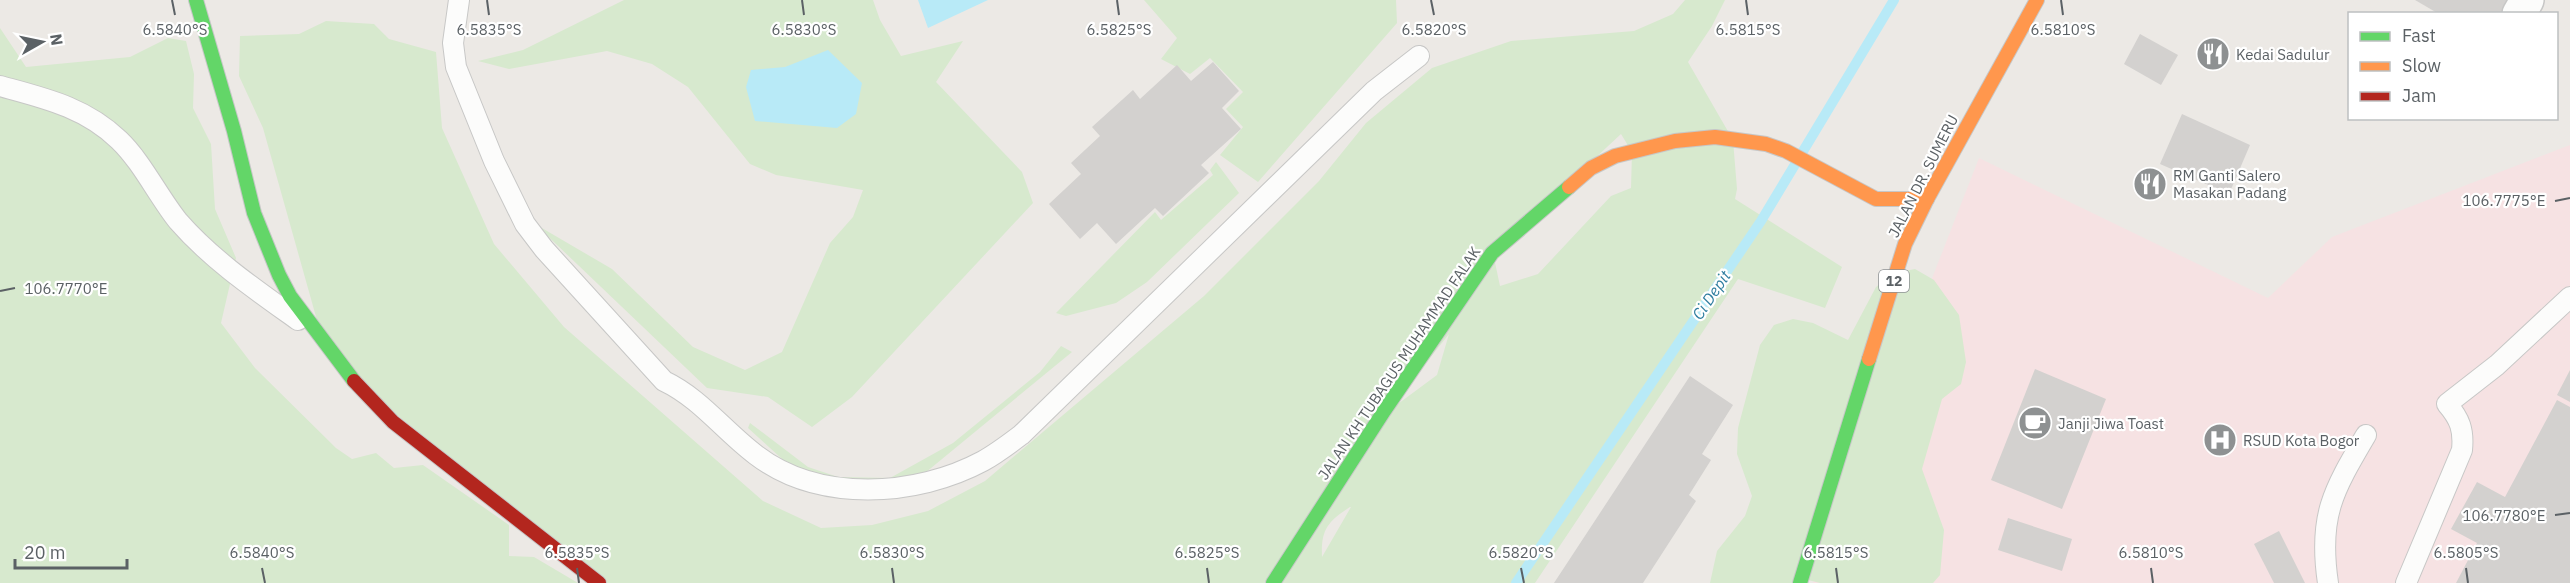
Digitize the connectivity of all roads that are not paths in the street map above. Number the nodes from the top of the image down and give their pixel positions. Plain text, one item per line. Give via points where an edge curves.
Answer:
1 (196, 0) edge
2 (459, 0) edge
3 (2037, 0) edge
4 (1419, 56) dead end
5 (0, 86) edge
6 (1876, 199) junction
7 (1927, 199) junction
8 (1905, 244) junction
9 (2570, 297) edge
10 (317, 334) junction
11 (2366, 435) dead end
12 (598, 583) edge
13 (1272, 583) edge
14 (1800, 583) edge
15 (2328, 583) edge
16 (2406, 583) edge

1 - 10 main road via 254,213 283,282
2 - 4 lane via 453,43 456,67 508,191 544,249 664,381 684,391 757,456 788,474 838,489 913,485 953,474 984,461 1021,435 1374,91
3 - 7 main road, JALAN DR. SUMERU / 12
5 - 10 lane via 61,102 99,123 120,141 178,221 208,251
6 - 7 main road
6 - 8 main road, JALAN KH TUBAGUS MUHAMMAD FALAK
6 - 13 main road, JALAN KH TUBAGUS MUHAMMAD FALAK via 1786,151 1742,140 1675,141 1615,156 1591,168 1492,253
7 - 8 main road, JALAN DR. SUMERU / 12
8 - 14 main road, JALAN DR. SUMERU / 12
9 - 16 lane via 2497,365 2447,404 2463,429 2462,450
10 - 12 main road via 360,389 393,422
11 - 15 lane via 2331,498 2325,518 2323,553

